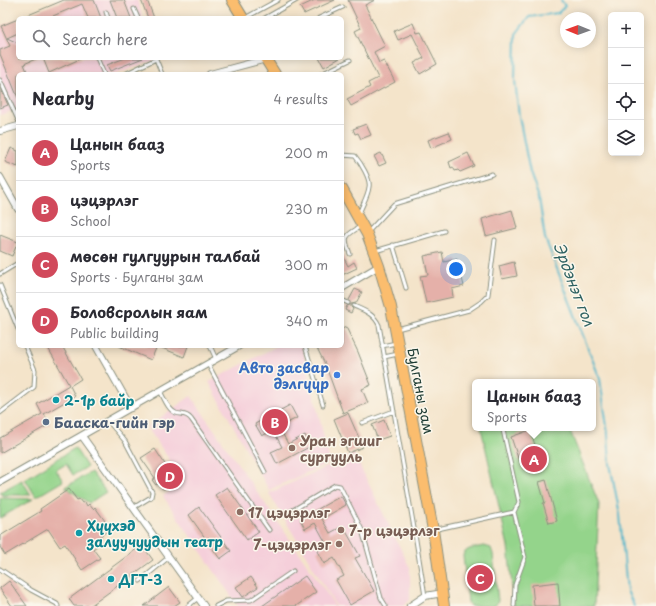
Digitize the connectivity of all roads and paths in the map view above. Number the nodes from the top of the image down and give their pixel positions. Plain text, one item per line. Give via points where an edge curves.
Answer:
1 (232, 0) edge
2 (278, 0) edge
3 (297, 0) edge
4 (343, 7) dead end
5 (134, 9) dead end
6 (106, 12) dead end
7 (107, 16) edge
8 (137, 16) edge
9 (243, 16) edge
10 (248, 16) edge
11 (269, 16) edge
12 (323, 16) edge
13 (98, 60) edge
14 (154, 60) edge
15 (156, 60) edge
16 (263, 60) edge
17 (267, 60) edge
18 (350, 60) dead end
19 (234, 71) edge
20 (103, 72) edge
21 (129, 72) edge
22 (161, 72) edge
23 (274, 72) edge
24 (325, 72) edge
25 (0, 80) edge
26 (16, 116) edge
27 (16, 127) edge
28 (0, 131) edge
29 (344, 154) edge
30 (492, 174) dead end
31 (0, 177) edge
32 (344, 194) edge
33 (16, 205) edge
34 (362, 225) junction
35 (444, 230) dead end
36 (495, 240) dead end
37 (393, 245) junction
38 (374, 251) junction
39 (350, 254) dead end
40 (16, 264) edge
41 (379, 266) junction
42 (0, 268) edge
43 (5, 271) junction
44 (0, 274) edge
45 (0, 285) edge
46 (344, 287) edge
47 (406, 288) dead end
48 (344, 301) edge
49 (348, 303) dead end
50 (354, 306) dead end
51 (16, 324) edge
52 (396, 330) junction
53 (398, 343) junction
54 (382, 346) junction
55 (26, 348) edge
56 (97, 348) edge
57 (211, 348) edge
58 (235, 348) edge
59 (306, 348) edge
60 (400, 354) junction
61 (384, 357) junction
62 (216, 359) junction
63 (208, 364) junction
64 (160, 391) junction
65 (323, 405) dead end
66 (131, 408) junction
67 (394, 411) junction
68 (0, 413) edge
69 (108, 421) junction
70 (362, 423) dead end
71 (503, 431) edge
72 (82, 436) junction
73 (265, 472) dead end
74 (0, 482) edge
75 (133, 508) junction
76 (514, 512) junction
77 (288, 513) dead end
78 (269, 530) dead end
79 (433, 530) junction
80 (415, 534) junction
81 (169, 558) junction
82 (0, 570) edge
83 (293, 571) dead end
84 (140, 581) dead end
85 (443, 593) junction
86 (425, 596) junction
87 (198, 598) junction
88 (58, 606) edge
89 (188, 606) edge
90 (204, 606) edge
91 (216, 606) edge
92 (386, 606) edge
93 (411, 606) edge
94 (444, 606) edge
95 (514, 606) edge

1 - 9 highway
2 - 10 lane
3 - 11 lane
4 - 12 lane
5 - 8 lane
6 - 7 lane
13 - 20 lane
14 - 21 lane
15 - 22 lane
16 - 19 street
17 - 23 highway
18 - 24 lane
25 - 26 lane
27 - 28 street
29 - 34 lane via 355,156 369,181
30 - 34 lane via 394,204
31 - 33 street
32 - 34 highway, Булганы зам
34 - 38 highway, Булганы зам
34 - 39 lane via 347,236
35 - 37 lane
36 - 52 lane via 488,295 481,302 469,310
37 - 38 lane
37 - 47 lane
38 - 41 highway, Булганы зам
40 - 43 lane
41 - 46 street
41 - 52 highway, Булганы зам
42 - 43 lane
43 - 44 lane
45 - 51 lane
48 - 49 lane
50 - 54 lane via 372,314 376,319
52 - 53 highway, Булганы зам
53 - 54 lane
53 - 60 highway, Булганы зам
54 - 61 lane
55 - 68 lane via 35,370 34,387
56 - 66 street
57 - 62 lane
58 - 62 street
59 - 65 lane
60 - 61 lane
60 - 79 highway, Булганы зам
61 - 67 lane
62 - 63 street
63 - 64 street
63 - 73 lane
64 - 66 street
64 - 78 lane via 171,409 192,419
66 - 69 street
67 - 70 lane
67 - 80 lane
69 - 72 street
69 - 75 lane via 125,441 152,492 151,497
71 - 76 lane via 519,502
72 - 74 street
72 - 75 street
75 - 81 street
76 - 79 lane
76 - 95 lane via 525,557 515,585
77 - 92 lane via 335,485 340,486 362,530 381,598
79 - 80 lane
79 - 85 highway, Булганы зам
80 - 86 lane
81 - 84 lane
81 - 87 street
82 - 88 lane
83 - 91 lane via 251,600 226,601
85 - 86 street
85 - 94 highway, Булганы зам
86 - 93 street
87 - 89 lane
87 - 90 street

